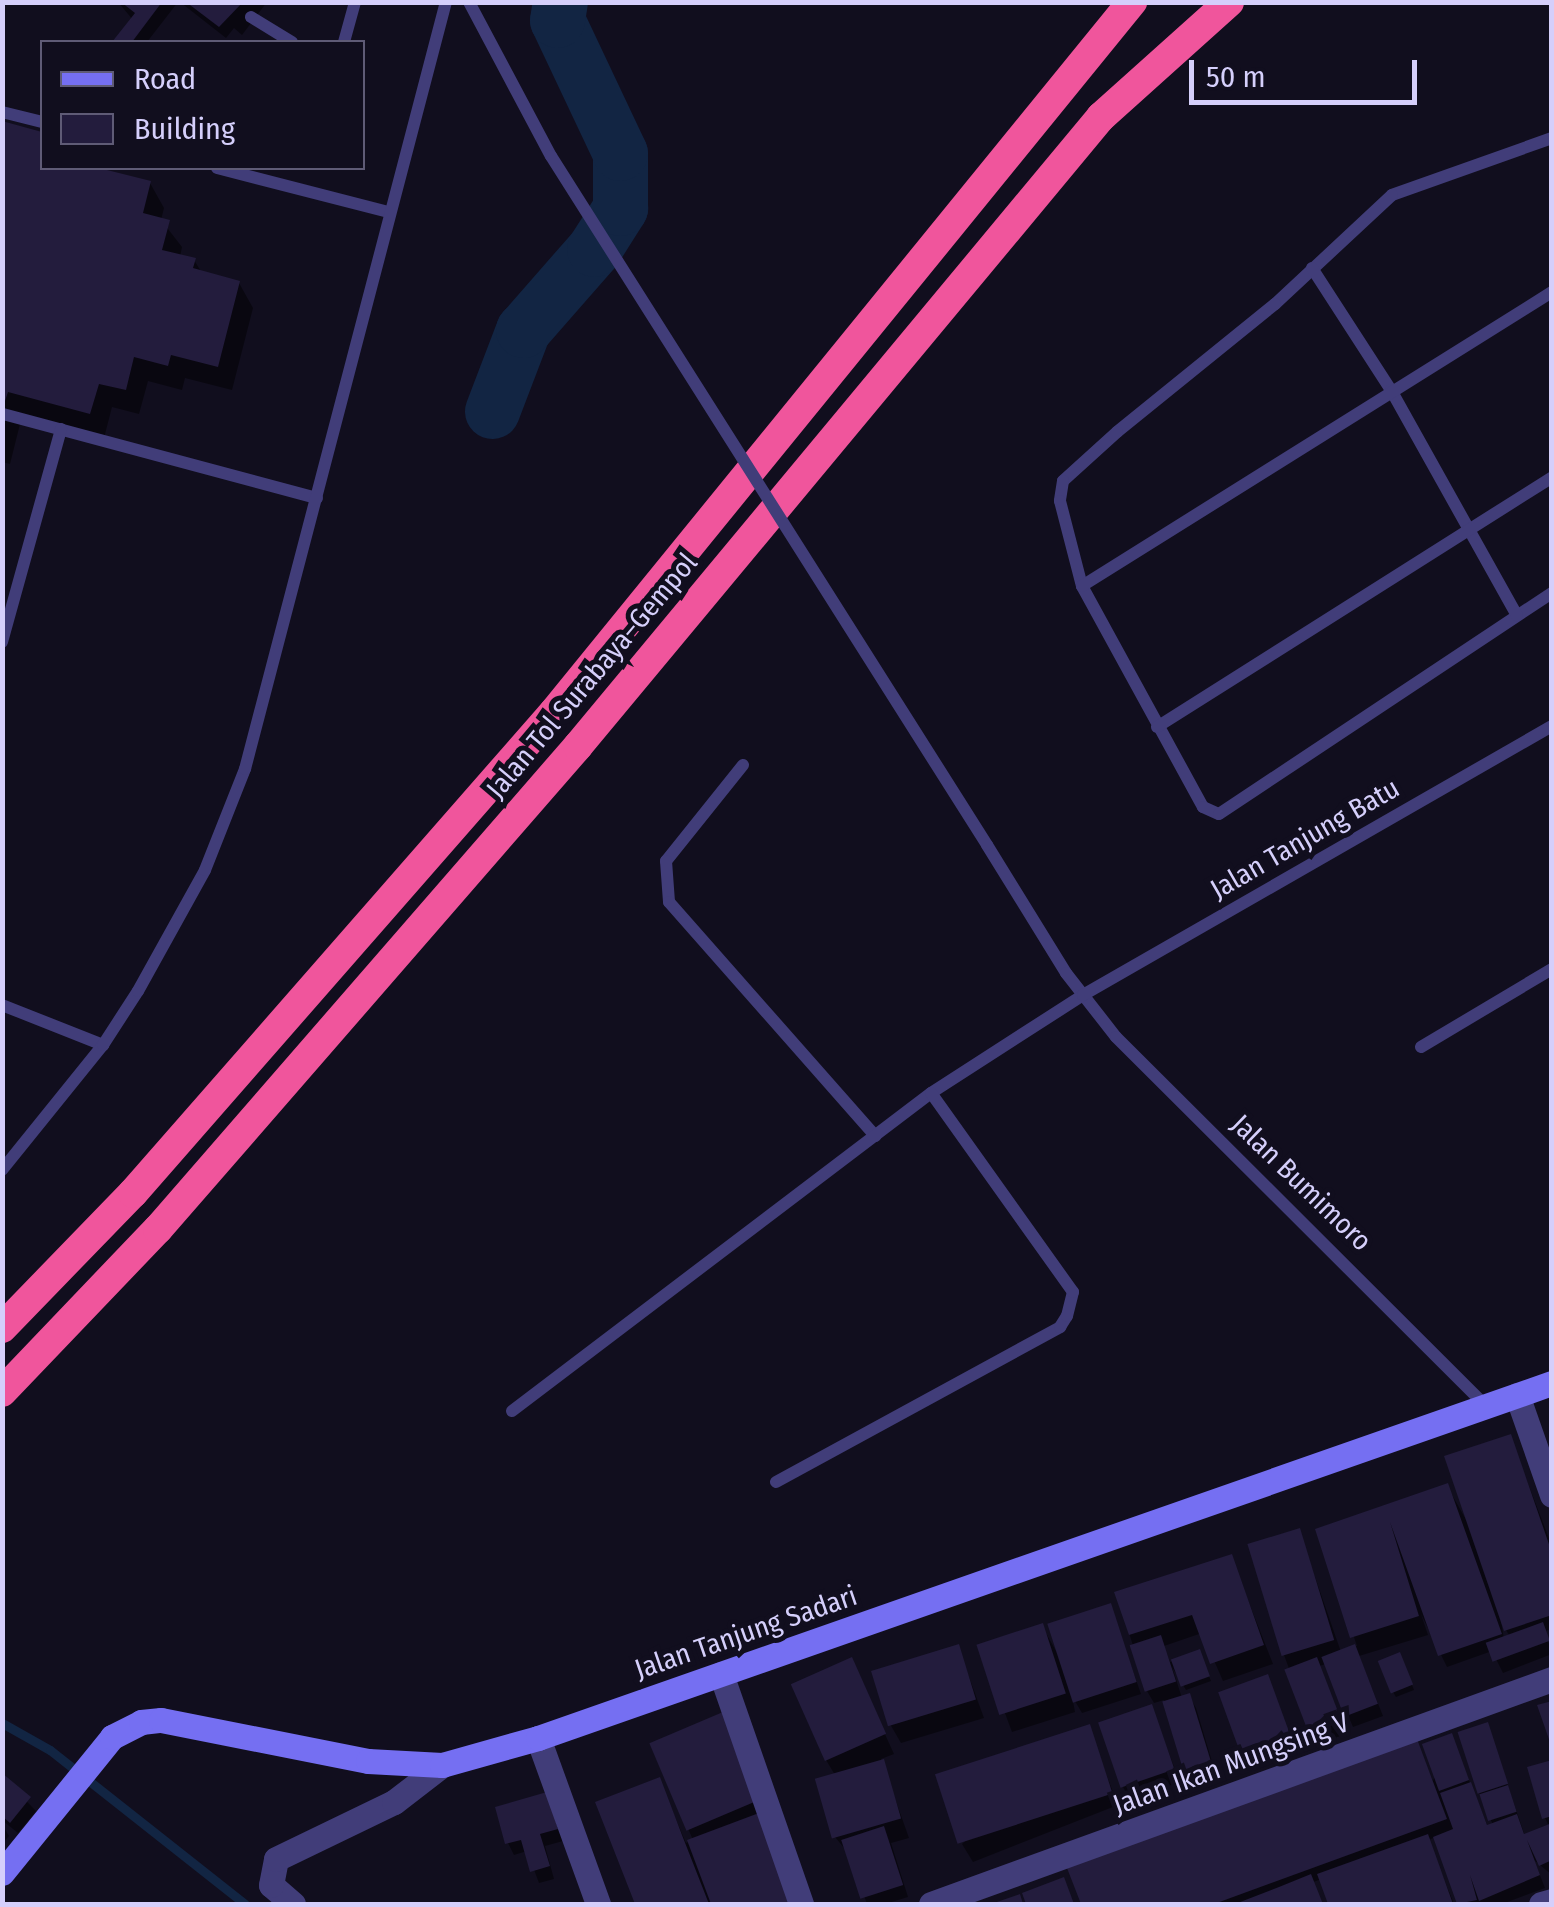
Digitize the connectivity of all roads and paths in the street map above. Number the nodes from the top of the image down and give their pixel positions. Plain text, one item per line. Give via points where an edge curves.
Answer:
1 (355, 2) edge
2 (446, 2) edge
3 (469, 2) edge
4 (1132, 2) edge
5 (1229, 2) edge
6 (251, 18) dead end
7 (289, 40) edge
8 (345, 40) edge
9 (2, 112) edge
10 (40, 122) edge
11 (1552, 138) edge
12 (225, 170) edge
13 (388, 212) junction
14 (1312, 268) junction
15 (1552, 292) edge
16 (1391, 390) junction
17 (3, 414) edge
18 (61, 429) junction
19 (1552, 476) edge
20 (317, 498) junction
21 (1469, 529) junction
22 (1082, 586) junction
23 (1552, 592) edge
24 (1517, 616) junction
25 (2, 642) edge
26 (1552, 726) edge
27 (1157, 727) junction
28 (743, 765) dead end
29 (1552, 970) edge
30 (1083, 996) junction
31 (2, 1005) edge
32 (104, 1045) junction
33 (1421, 1047) dead end
34 (931, 1093) junction
35 (875, 1136) junction
36 (2, 1170) edge
37 (2, 1328) edge
38 (1552, 1383) edge
39 (2, 1392) edge
40 (1516, 1395) junction
41 (1486, 1405) junction
42 (512, 1411) dead end
43 (776, 1482) dead end
44 (1552, 1494) edge
45 (721, 1674) junction
46 (1552, 1679) edge
47 (538, 1738) junction
48 (442, 1765) junction
49 (2, 1872) edge
50 (1552, 1901) edge
51 (293, 1904) edge
52 (598, 1904) edge
53 (801, 1904) edge
54 (931, 1904) edge
55 (1541, 1904) edge

1 - 8 lane
2 - 13 lane
3 - 30 lane, Jalan Bumimoro, bridge via 551,156
4 - 37 highway, Jalan Tol Surabaya–Gempol via 554,712 133,1193
5 - 39 highway, Jalan Tol Surabaya–Gempol via 1101,117 578,746 158,1229
6 - 7 lane
9 - 10 lane
11 - 14 lane via 1392,195
12 - 13 lane
13 - 20 lane
14 - 16 lane
14 - 22 lane via 1064,482 1060,500
15 - 16 lane
16 - 21 lane
16 - 22 lane
17 - 18 lane
18 - 20 lane
18 - 25 lane
19 - 21 lane
20 - 32 lane via 238,786 204,870
21 - 24 lane
21 - 27 lane
22 - 27 lane
23 - 24 lane
24 - 27 lane via 1219,814 1203,807
26 - 30 lane, Jalan Tanjung Batu
28 - 35 lane via 666,862 669,902
29 - 33 lane
30 - 34 lane, Jalan Tanjung Batu
30 - 41 lane, Jalan Bumimoro via 1116,1037
31 - 32 lane
32 - 36 lane
34 - 35 lane, Jalan Tanjung Batu
34 - 43 lane via 1073,1292 1067,1316 1060,1327
35 - 42 lane, Jalan Tanjung Batu
38 - 40 street, Jalan Tanjung Sadari
40 - 41 street, Jalan Tanjung Sadari
40 - 44 street
41 - 45 street, Jalan Tanjung Sadari
45 - 47 street, Jalan Tanjung Sadari
45 - 53 street
46 - 54 street, Jalan Ikan Mungsing V
47 - 48 street, Jalan Tanjung Sadari
47 - 52 street
48 - 49 street, Jalan Tanjung Sadari via 368,1761 161,1720 112,1737
48 - 51 street via 394,1802 276,1860 271,1885
50 - 55 street

